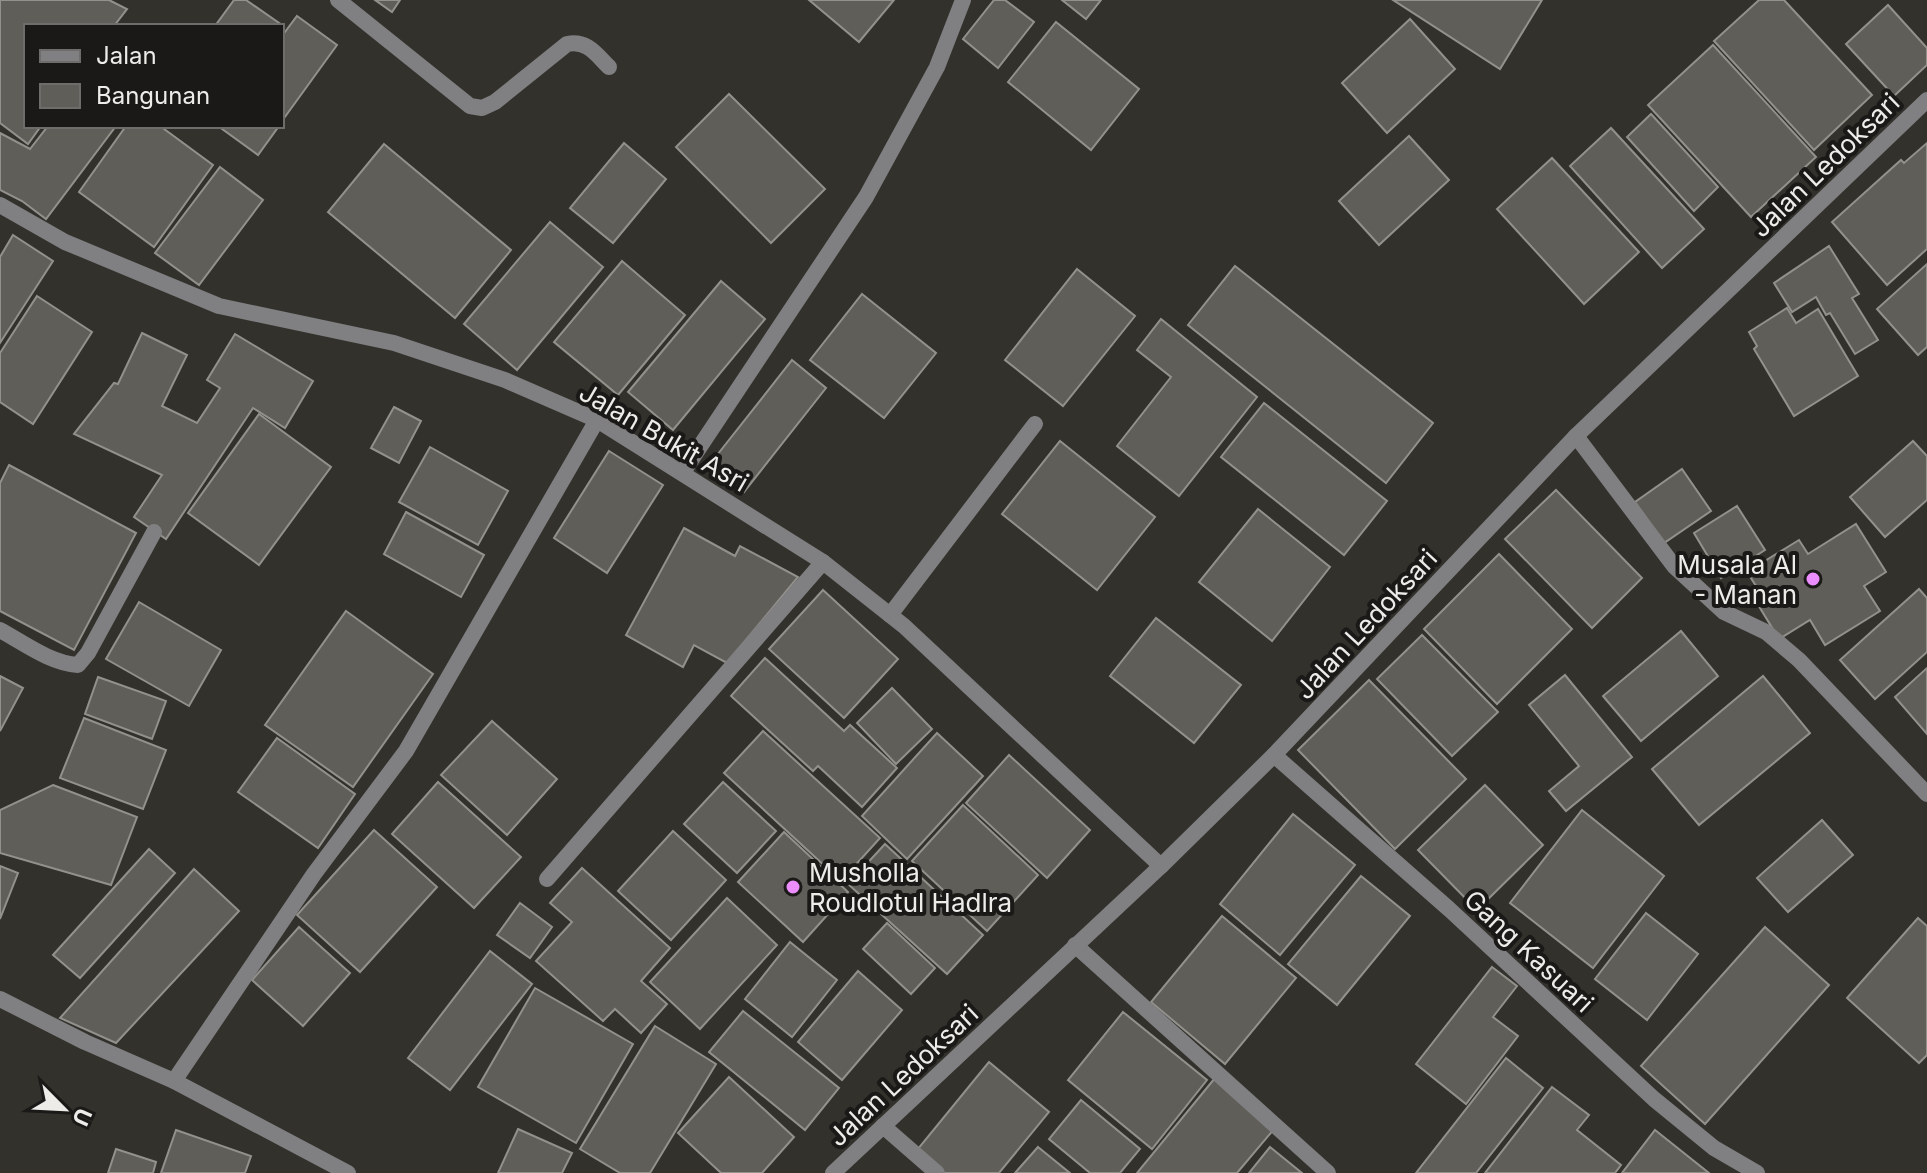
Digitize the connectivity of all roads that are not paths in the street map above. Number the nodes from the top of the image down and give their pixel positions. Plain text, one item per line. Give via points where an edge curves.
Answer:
1 (338, 0) edge
2 (963, 0) edge
3 (609, 67) dead end
4 (1927, 100) edge
5 (0, 205) edge
6 (597, 420) junction
7 (1035, 424) dead end
8 (1576, 436) junction
9 (683, 472) junction
10 (154, 532) dead end
11 (823, 562) junction
12 (890, 615) junction
13 (0, 630) edge
14 (1274, 755) junction
15 (1927, 794) edge
16 (1161, 866) junction
17 (547, 879) dead end
18 (1075, 945) junction
19 (0, 999) edge
20 (174, 1081) junction
21 (883, 1126) junction
22 (348, 1173) edge
23 (833, 1173) edge
24 (937, 1173) edge
25 (1328, 1173) edge
26 (1757, 1173) edge

1 - 3 street via 470,106 495,102 567,44 584,44
2 - 9 street via 937,67 866,197
4 - 8 street, Jalan Ledoksari
5 - 6 street, Jalan Bukit Asri via 65,242 219,306 394,343 505,380
6 - 9 street, Jalan Bukit Asri
6 - 20 street via 406,751 314,874
7 - 12 street
8 - 14 street, Jalan Ledoksari
8 - 15 street via 1674,566 1724,612 1766,632 1799,660
9 - 11 street, Jalan Bukit Asri
10 - 13 street via 78,665 54,660
11 - 12 street, Jalan Bukit Asri
11 - 17 street
12 - 16 street, Jalan Bukit Asri
14 - 16 street, Jalan Ledoksari
14 - 26 street, Gang Kasuari via 1654,1099 1714,1148
16 - 18 street, Jalan Ledoksari
18 - 21 street, Jalan Ledoksari
18 - 25 street
19 - 20 street
20 - 22 street
21 - 23 street, Jalan Ledoksari
21 - 24 street

